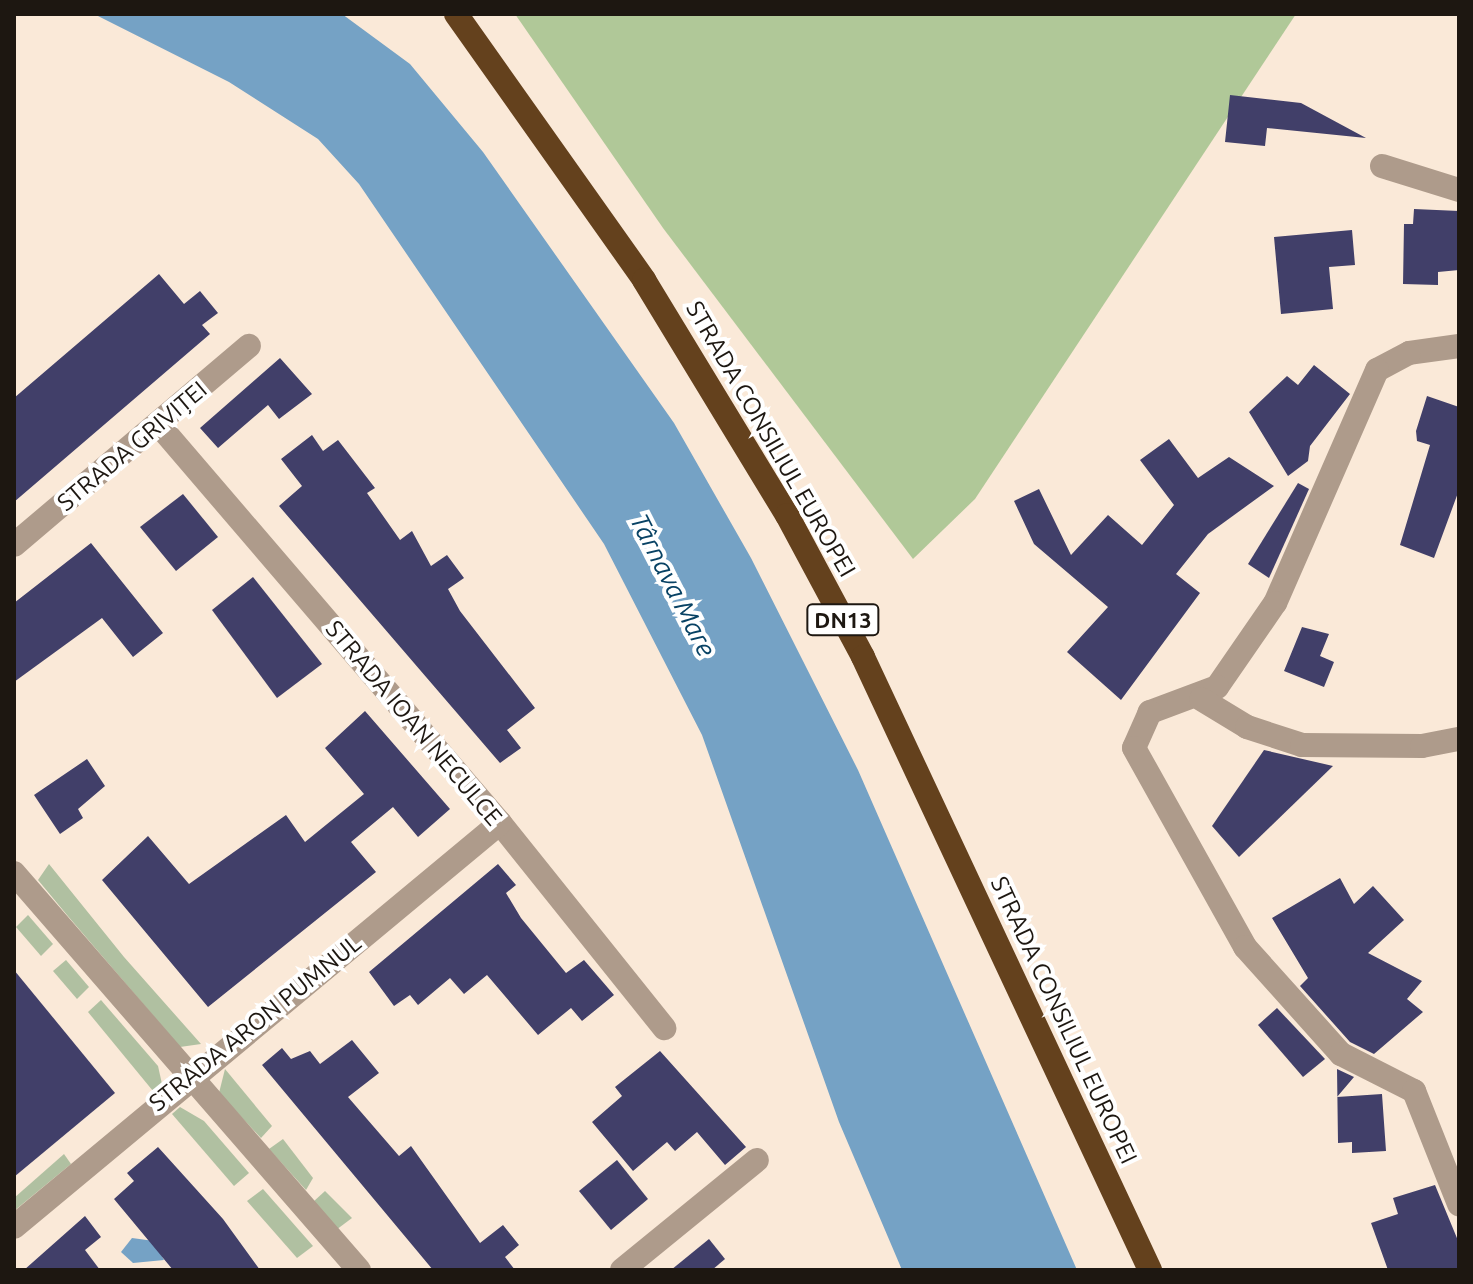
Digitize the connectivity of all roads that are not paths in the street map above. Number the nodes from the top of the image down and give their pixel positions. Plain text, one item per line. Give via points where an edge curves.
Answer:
1 (456, 14) edge
2 (1382, 166) dead end
3 (1459, 190) edge
4 (249, 346) dead end
5 (1459, 346) edge
6 (158, 424) junction
7 (14, 545) edge
8 (1201, 699) junction
9 (1459, 739) edge
10 (500, 823) junction
11 (14, 873) edge
12 (664, 1028) dead end
13 (185, 1078) junction
14 (757, 1160) dead end
15 (1459, 1204) edge
16 (14, 1227) edge
17 (359, 1270) edge
18 (622, 1270) edge
19 (1150, 1270) edge

1 - 19 highway, STRADA CONSILIUL EUROPEI / DN13 via 644,280 787,515 863,657
2 - 3 street
4 - 6 street, STRADA GRIVIȚEI
5 - 8 street via 1409,353 1377,370 1275,603 1217,687
6 - 7 street, STRADA GRIVIȚEI
6 - 10 street, STRADA IOAN NECULCE
8 - 9 street via 1247,727 1302,745 1422,746
8 - 15 street via 1150,712 1138,725 1134,748 1143,773 1245,947 1341,1054 1414,1091
10 - 12 street, STRADA IOAN NECULCE
10 - 13 street, STRADA ARON PUMNUL
11 - 13 street
13 - 16 street, STRADA ARON PUMNUL
13 - 17 street
14 - 18 street

